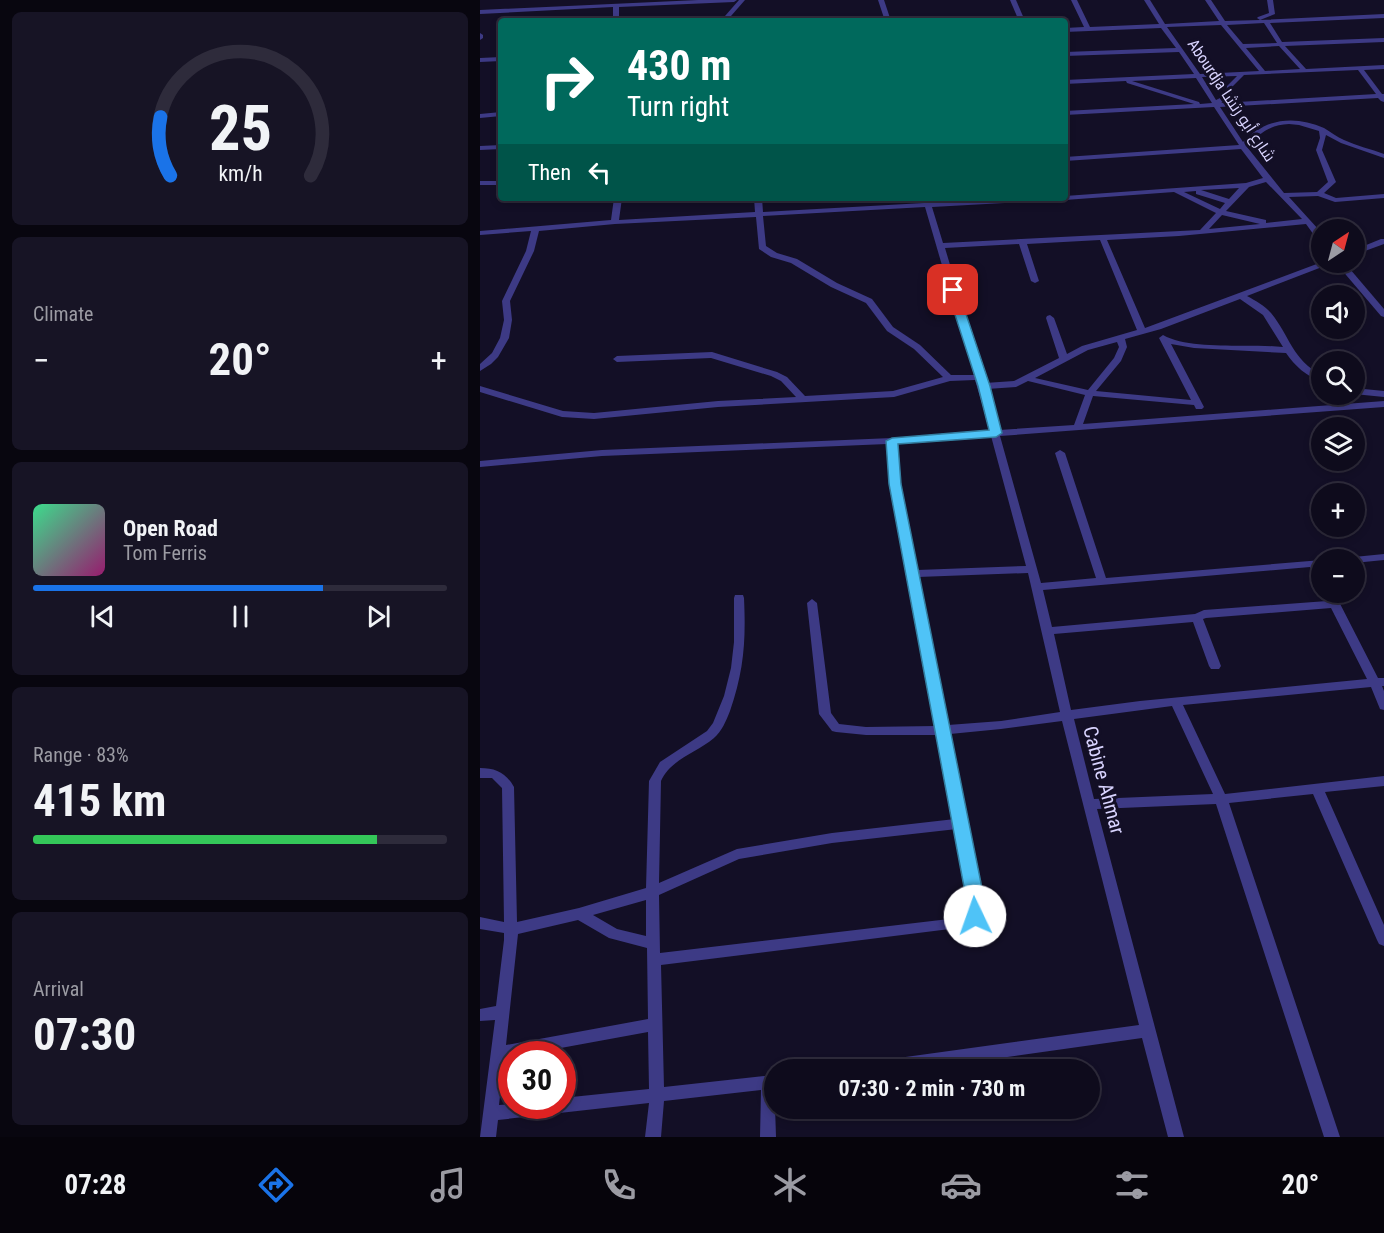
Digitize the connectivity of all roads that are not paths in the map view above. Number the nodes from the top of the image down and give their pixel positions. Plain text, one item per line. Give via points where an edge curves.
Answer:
1 (734, 0) edge
2 (741, 0) edge
3 (881, 0) edge
4 (1013, 0) edge
5 (1074, 0) edge
6 (1147, 0) edge
7 (1208, 0) edge
8 (1270, 0) edge
9 (616, 6) junction
10 (480, 12) edge
11 (1384, 16) edge
12 (615, 18) edge
13 (728, 18) edge
14 (887, 18) edge
15 (1021, 18) edge
16 (1266, 21) junction
17 (1248, 22) junction
18 (1223, 23) junction
19 (1161, 26) junction
20 (1087, 28) junction
21 (1068, 30) edge
22 (1384, 40) edge
23 (1281, 45) junction
24 (1242, 46) junction
25 (1180, 50) junction
26 (1068, 54) edge
27 (498, 59) edge
28 (480, 60) edge
29 (1384, 67) edge
30 (1360, 68) junction
31 (1305, 70) junction
32 (1263, 72) junction
33 (1242, 73) junction
34 (1198, 75) junction
35 (1120, 79) junction
36 (1068, 82) edge
37 (1382, 98) edge
38 (1215, 104) junction
39 (1203, 105) junction
40 (1068, 113) edge
41 (498, 114) edge
42 (480, 116) edge
43 (1322, 130) junction
44 (498, 147) edge
45 (1242, 147) junction
46 (480, 148) edge
47 (1384, 156) edge
48 (1068, 159) edge
49 (1268, 179) junction
50 (480, 183) edge
51 (498, 183) edge
52 (1246, 185) junction
53 (1190, 189) junction
54 (1176, 190) junction
55 (1319, 194) junction
56 (1282, 195) junction
57 (1384, 196) edge
58 (1068, 198) edge
59 (618, 201) edge
60 (758, 201) edge
61 (960, 201) edge
62 (928, 202) edge
63 (1230, 202) junction
64 (1220, 212) junction
65 (759, 213) junction
66 (1308, 221) junction
67 (615, 222) junction
68 (1269, 224) junction
69 (1311, 225) edge
70 (535, 230) junction
71 (1203, 231) junction
72 (480, 233) edge
73 (1103, 239) junction
74 (1384, 241) edge
75 (1022, 242) junction
76 (939, 246) junction
77 (1365, 249) edge
78 (1311, 270) edge
79 (1349, 273) edge
80 (1035, 281) dead end
81 (1242, 297) junction
82 (1384, 314) edge
83 (1050, 318) dead end
84 (1158, 327) junction
85 (1142, 331) junction
86 (1120, 338) junction
87 (1164, 340) junction
88 (1286, 350) junction
89 (617, 359) dead end
90 (1064, 359) junction
91 (480, 368) edge
92 (1311, 373) edge
93 (949, 378) junction
94 (1029, 379) junction
95 (982, 382) junction
96 (480, 388) edge
97 (1365, 392) edge
98 (1090, 393) junction
99 (1384, 394) edge
100 (803, 399) junction
101 (1197, 403) junction
102 (1384, 404) edge
103 (1204, 416) junction
104 (1078, 426) junction
105 (996, 433) junction
106 (892, 441) junction
107 (1060, 453) dead end
108 (480, 464) edge
109 (1384, 558) edge
110 (1365, 559) edge
111 (1311, 564) edge
112 (1032, 569) junction
113 (913, 574) junction
114 (1102, 582) junction
115 (1037, 587) junction
116 (739, 598) dead end
117 (812, 603) dead end
118 (1334, 603) joint
119 (1197, 618) junction
120 (1048, 631) junction
121 (1215, 666) dead end
122 (1380, 683) edge
123 (1176, 702) junction
124 (1384, 706) edge
125 (1066, 715) junction
126 (943, 730) junction
127 (480, 773) edge
128 (1384, 781) edge
129 (1317, 789) junction
130 (1221, 799) junction
131 (1091, 804) junction
132 (962, 823) junction
133 (652, 892) junction
134 (579, 914) junction
135 (480, 923) edge
136 (512, 929) junction
137 (1384, 940) edge
138 (653, 944) junction
139 (654, 960) junction
140 (503, 1012) junction
141 (480, 1015) edge
142 (652, 1025) dead end
143 (1146, 1031) junction
144 (500, 1041) edge
145 (565, 1041) edge
146 (942, 1059) edge
147 (498, 1063) edge
148 (764, 1083) edge
149 (657, 1096) junction
150 (493, 1113) junction
151 (769, 1119) edge
152 (488, 1137) edge
153 (653, 1137) edge
154 (768, 1137) edge
155 (1176, 1137) edge
156 (1332, 1137) edge

1 - 9 street
2 - 13 street
3 - 14 street
4 - 15 street
5 - 20 street
6 - 19 street, Abourdja شارع أبو رتشا
7 - 18 street
8 - 17 street via 1272,14
9 - 10 street
9 - 12 street
11 - 16 street
16 - 17 street
16 - 23 street
17 - 18 street
18 - 19 street
18 - 24 street
19 - 20 street
19 - 25 street, Abourdja شارع أبو رتشا
20 - 21 street
22 - 23 street
23 - 24 street
23 - 31 street
24 - 32 street
25 - 26 street
25 - 34 street, Abourdja شارع أبو رتشا
27 - 28 street
29 - 30 street
30 - 31 street
30 - 37 street
31 - 32 street
32 - 33 street
33 - 34 street
33 - 38 street via 1230,86 1229,96
34 - 35 street
34 - 38 street, Abourdja شارع أبو رتشا
35 - 36 street
35 - 39 street
37 - 38 street
38 - 39 street
38 - 45 street, Abourdja شارع أبو رتشا
39 - 40 street
41 - 42 street
43 - 45 street via 1301,122 1271,123 1254,132
43 - 47 street
43 - 55 street via 1319,150 1332,182
44 - 46 street
45 - 48 street
45 - 49 street, Abourdja شارع أبو رتشا
49 - 52 street
49 - 56 street, Abourdja شارع أبو رتشا
50 - 51 street
52 - 53 street
52 - 63 street
53 - 54 street
53 - 63 street
54 - 58 street
54 - 64 street
55 - 56 street
55 - 57 street via 1335,200
56 - 66 street, Abourdja شارع أبو رتشا
59 - 67 street
60 - 65 street
61 - 62 street
62 - 65 street
62 - 76 street, Cabine Ahmar
63 - 64 street
64 - 68 street
64 - 71 street
65 - 67 street
65 - 93 street via 762,247 869,302 890,329 917,347
66 - 68 street
66 - 69 street, Abourdja شارع أبو رتشا
67 - 70 street
68 - 71 street
70 - 72 street
70 - 91 street via 530,251 506,301 509,312 505,342
71 - 73 street
73 - 75 street
73 - 85 street
74 - 77 street
75 - 76 street
75 - 80 street
76 - 95 street, Cabine Ahmar
78 - 81 street
79 - 82 street
81 - 84 street
81 - 88 street via 1268,315
83 - 90 street
84 - 85 street
84 - 87 street
85 - 86 street
86 - 90 street
86 - 98 street via 1123,347 1118,359
87 - 88 street via 1193,347 1262,346
87 - 101 street
88 - 92 street via 1298,365
89 - 100 street via 712,355 774,374
90 - 94 street
93 - 95 street
93 - 100 street via 894,394
94 - 95 street via 1009,385
94 - 98 street
95 - 105 street, Cabine Ahmar
96 - 100 street via 562,414 594,416
97 - 99 street
98 - 101 street
98 - 104 street
101 - 103 street
102 - 103 street
103 - 104 street
104 - 105 street
105 - 106 street
105 - 112 street, Cabine Ahmar
106 - 108 street via 612,453
106 - 113 street via 895,484
107 - 114 street
109 - 110 street
111 - 114 street
112 - 113 street
112 - 115 street, Cabine Ahmar
113 - 126 street
114 - 115 street
115 - 120 street, Cabine Ahmar
116 - 133 street via 741,648 733,689 719,722 713,732 664,766 655,781
117 - 126 street via 825,714 836,728
118 - 119 street via 1204,614
118 - 122 street
119 - 120 street
119 - 121 street
120 - 125 street, Cabine Ahmar
122 - 123 street
122 - 124 street
123 - 125 street
123 - 130 street
125 - 126 street
125 - 131 street, Cabine Ahmar
126 - 132 street
127 - 136 street via 491,772 508,787
128 - 129 street
129 - 130 street
129 - 137 street
130 - 131 street
130 - 156 street
131 - 143 street, Cabine Ahmar
132 - 133 street via 737,854
132 - 139 street via 976,903 975,916 969,922
133 - 134 street
133 - 138 street
134 - 136 street
134 - 138 street via 614,934
135 - 136 street
136 - 140 street
138 - 139 street
139 - 149 street
140 - 141 street
140 - 144 street
142 - 145 street
143 - 146 street
143 - 155 street, Cabine Ahmar
147 - 150 street
148 - 149 street
149 - 150 street
149 - 153 street
150 - 152 street
151 - 154 street

